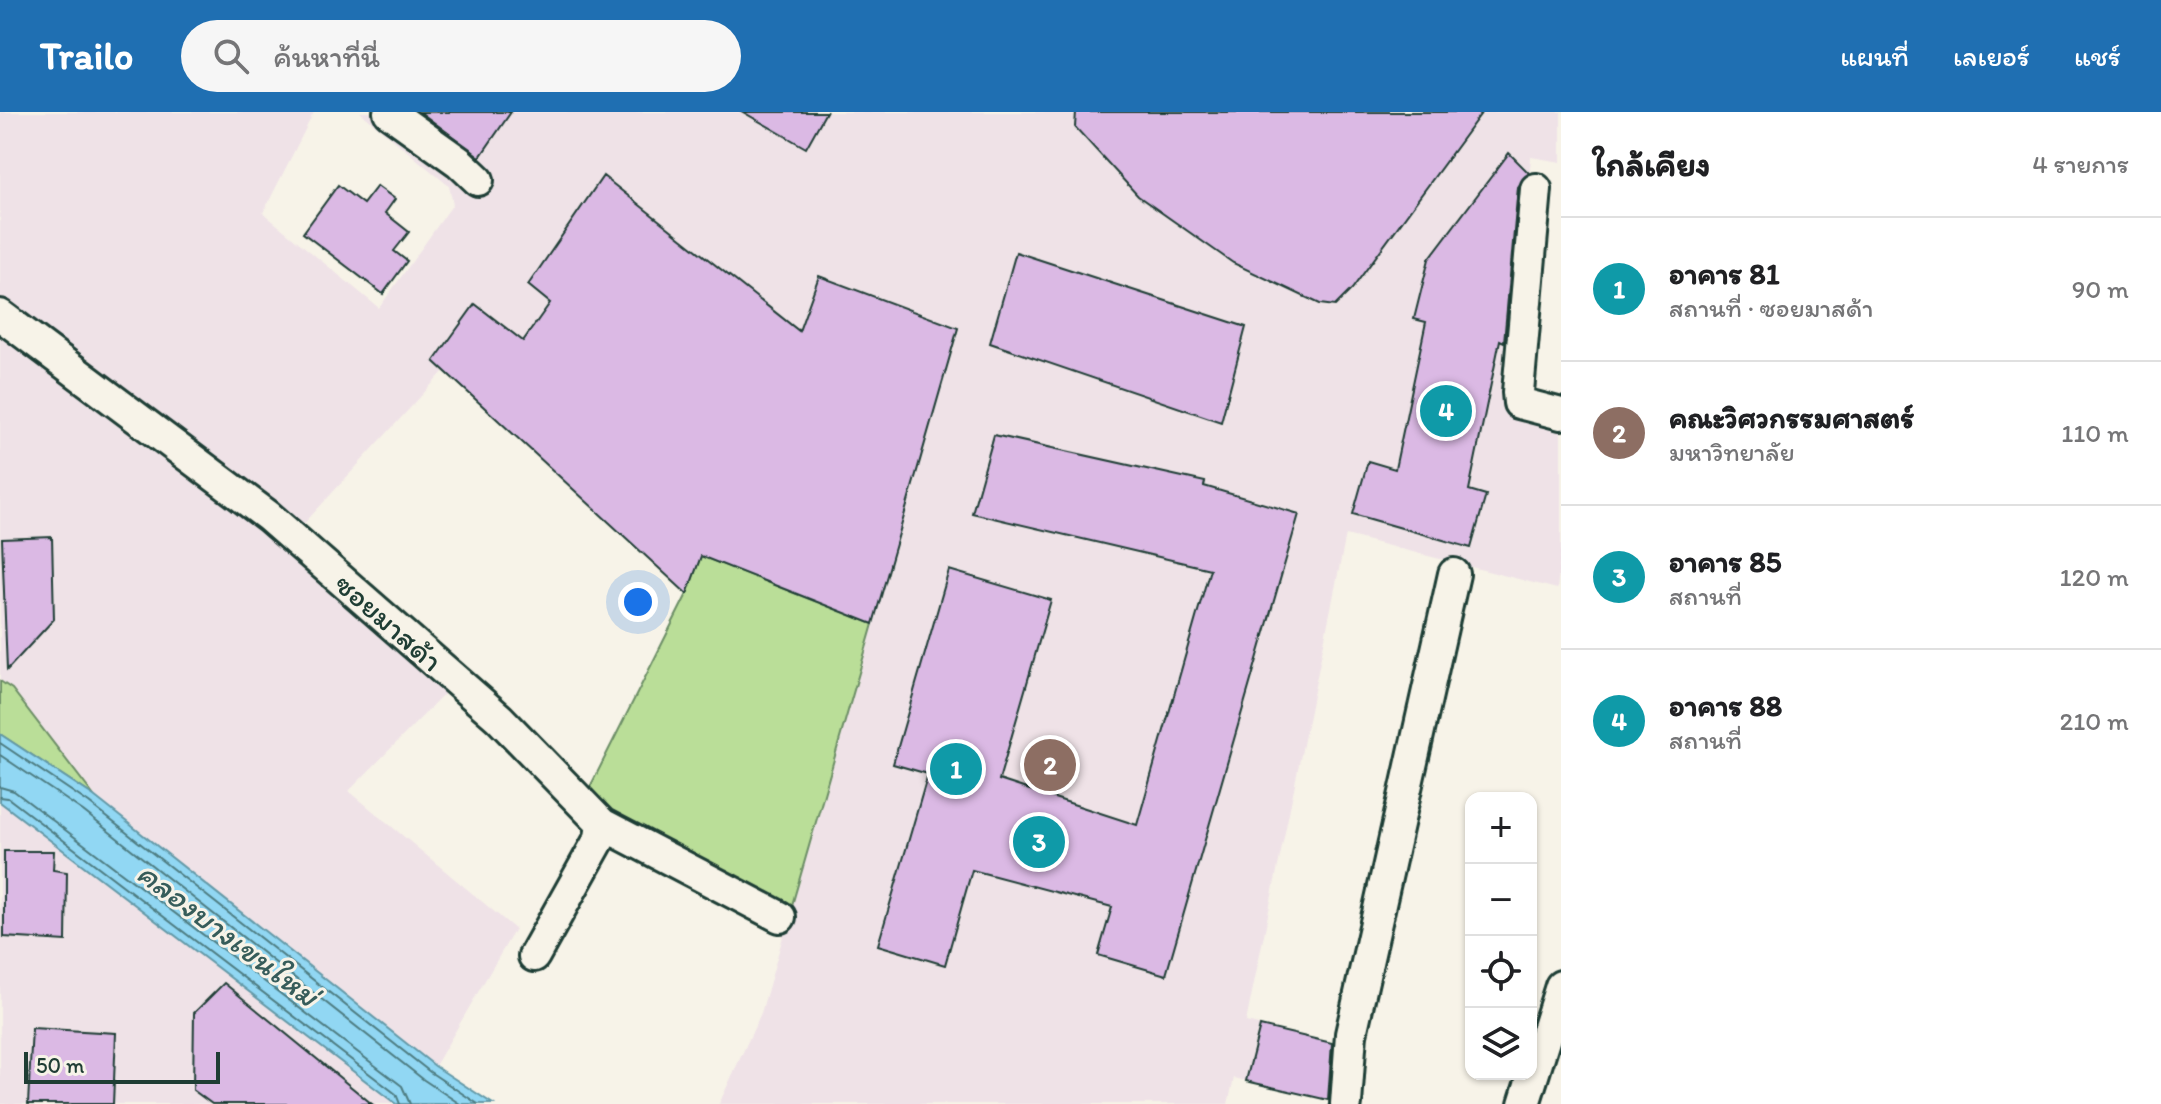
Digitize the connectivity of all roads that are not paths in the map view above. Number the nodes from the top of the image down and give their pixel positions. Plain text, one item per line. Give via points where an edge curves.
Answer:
1 (389, 112) edge
2 (478, 180) dead end
3 (1536, 189) dead end
4 (0, 315) edge
5 (1561, 414) edge
6 (1454, 574) dead end
7 (602, 824) junction
8 (780, 917) dead end
9 (534, 956) dead end
10 (1561, 986) edge
11 (1346, 1104) edge
12 (1524, 1104) edge

1 - 2 street
3 - 5 street via 1519,403
4 - 7 street, ซอยมาสด้า via 268,516 499,718
6 - 11 street via 1351,1034
7 - 8 street, ซอยมาสด้า
7 - 9 street via 600,838
10 - 12 street

